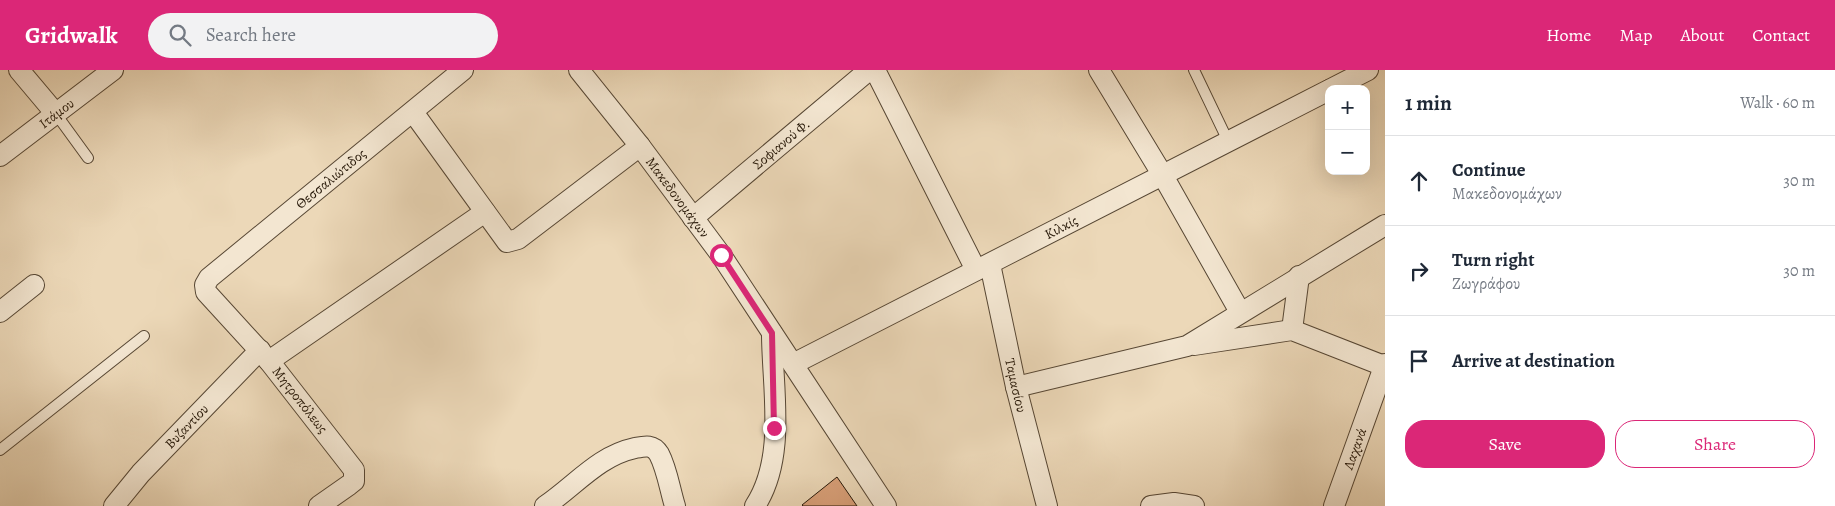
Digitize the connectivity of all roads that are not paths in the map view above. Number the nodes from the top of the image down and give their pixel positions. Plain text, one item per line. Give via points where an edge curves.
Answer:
1 (19, 70) edge
2 (113, 70) edge
3 (463, 70) edge
4 (869, 70) edge
5 (875, 70) edge
6 (1099, 70) edge
7 (1194, 70) edge
8 (1368, 70) edge
9 (581, 71) edge
10 (1338, 85) edge
11 (1325, 92) edge
12 (413, 112) junction
13 (56, 114) junction
14 (1228, 141) junction
15 (640, 146) junction
16 (0, 156) edge
17 (88, 158) dead end
18 (1162, 174) junction
19 (485, 212) junction
20 (693, 218) junction
21 (1385, 225) edge
22 (983, 267) junction
23 (1299, 276) junction
24 (34, 285) dead end
25 (206, 292) joint
26 (0, 312) edge
27 (1240, 312) junction
28 (1292, 330) junction
29 (772, 333) junction
30 (144, 336) dead end
31 (1187, 346) junction
32 (264, 355) junction
33 (793, 364) junction
34 (1385, 365) edge
35 (1016, 387) junction
36 (0, 450) edge
37 (547, 505) edge
38 (114, 506) edge
39 (319, 506) edge
40 (675, 506) edge
41 (756, 506) edge
42 (886, 506) edge
43 (1047, 506) edge
44 (1151, 506) edge
45 (1194, 506) edge
46 (1334, 506) edge

1 - 13 street
2 - 13 street, Ιτάμου
3 - 12 street, Θεσσαλιώτιδος
4 - 20 street, Σοφιανού Φ.
5 - 22 street, Ταμασίου
6 - 18 street
7 - 14 lane
8 - 10 street, Κιλκίς
9 - 15 street, Μακεδονομάχων
11 - 14 street, Κιλκίς
12 - 19 street
12 - 25 street, Θεσσαλιώτιδος via 209,278
13 - 16 street, Ιτάμου
13 - 17 lane
14 - 18 street, Κιλκίς
15 - 19 street via 518,239 507,242
15 - 20 street, Μακεδονομάχων
18 - 22 street, Κιλκίς
18 - 27 street
19 - 32 street, Βυζαντίου
20 - 29 street, Μακεδονομάχων
21 - 23 street
22 - 33 street, Κιλκίς
22 - 35 street, Ταμασίου
23 - 27 street
23 - 28 street
24 - 26 street
25 - 32 street, Μητροπόλεως
27 - 31 street
28 - 31 street
28 - 34 street
29 - 33 street, Μακεδονομάχων
29 - 41 street via 772,460 769,479
30 - 36 lane
31 - 35 street
32 - 38 street, Βυζαντίου via 140,473
32 - 39 street, Μητροπόλεως via 354,470 354,481
33 - 42 street, Μακεδονομάχων
34 - 46 street, Λαχανά
35 - 43 street, Ταμασίου
37 - 40 street via 601,462 621,451 646,446 658,454
44 - 45 street via 1174,503

